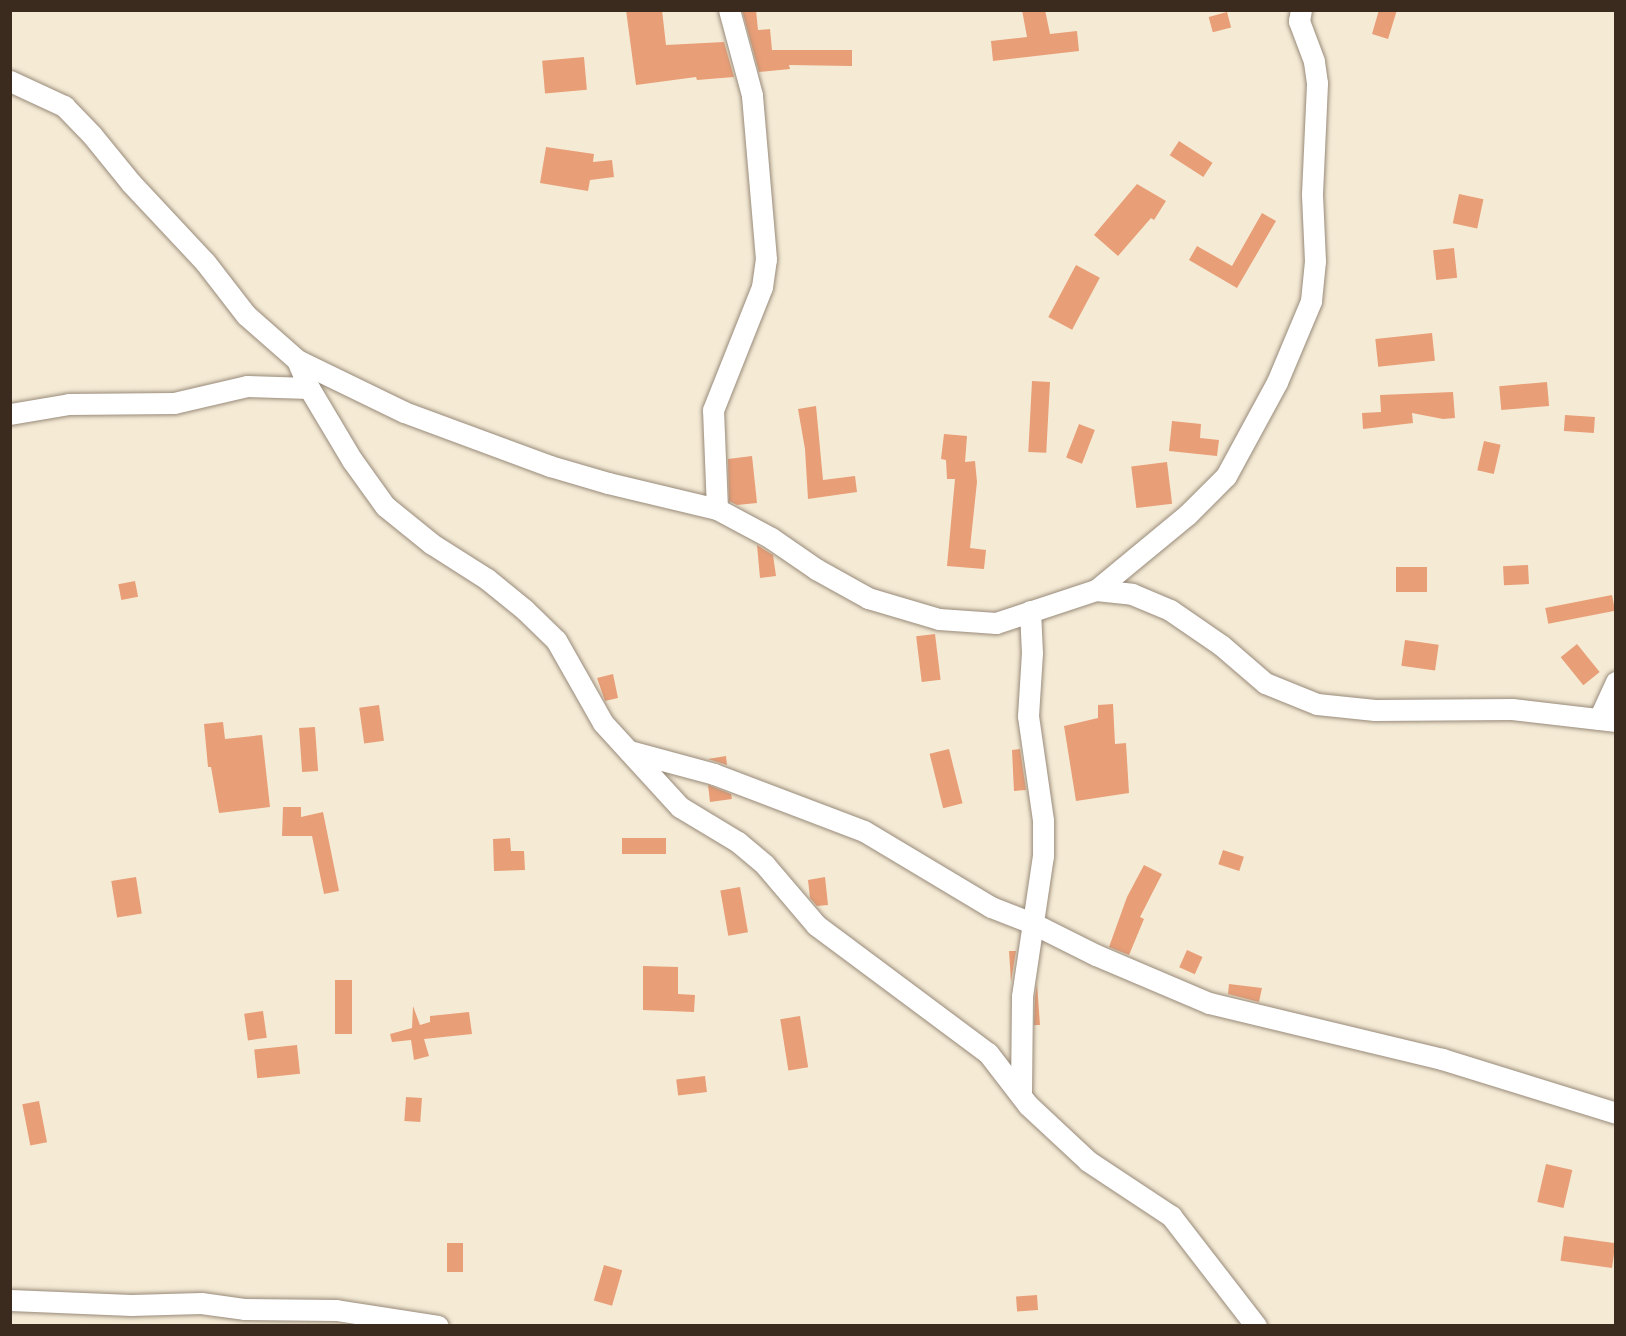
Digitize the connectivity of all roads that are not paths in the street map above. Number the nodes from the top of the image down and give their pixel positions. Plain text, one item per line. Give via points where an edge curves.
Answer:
1 (729, 10) edge
2 (1301, 10) edge
3 (10, 81) edge
4 (297, 360) junction
5 (309, 388) junction
6 (10, 414) edge
7 (717, 509) junction
8 (1096, 590) junction
9 (1029, 611) junction
10 (1616, 682) edge
11 (1607, 720) edge
12 (626, 750) junction
13 (1032, 923) junction
14 (1021, 1093) junction
15 (1616, 1113) edge
16 (10, 1299) edge
17 (438, 1326) edge
18 (1256, 1326) edge

1 - 7 street via 752,95 766,259 762,286 713,410
2 - 8 street via 1299,21 1314,61 1317,83 1311,301 1277,382 1226,476 1187,515
3 - 4 street via 64,106 205,262 246,315
4 - 5 street
4 - 7 street via 404,412 550,466
5 - 6 street via 247,386 174,403 69,404
5 - 12 street via 385,506 432,544 487,579 556,640 603,723
7 - 9 street via 868,598 939,619 996,622
8 - 9 street
8 - 11 street via 1132,594 1170,610 1221,645 1265,683 1317,704 1375,710 1512,709
9 - 13 street via 1032,653 1028,716 1043,820 1043,856
10 - 11 street
12 - 13 street via 714,774 864,831 991,907
12 - 14 street via 680,807 738,842 765,864 816,925 988,1053
13 - 14 street via 1022,996
13 - 15 street via 1209,1003 1442,1059
14 - 18 street via 1028,1105 1088,1161 1171,1216
16 - 17 street via 52,1304 201,1303 244,1309 336,1310

